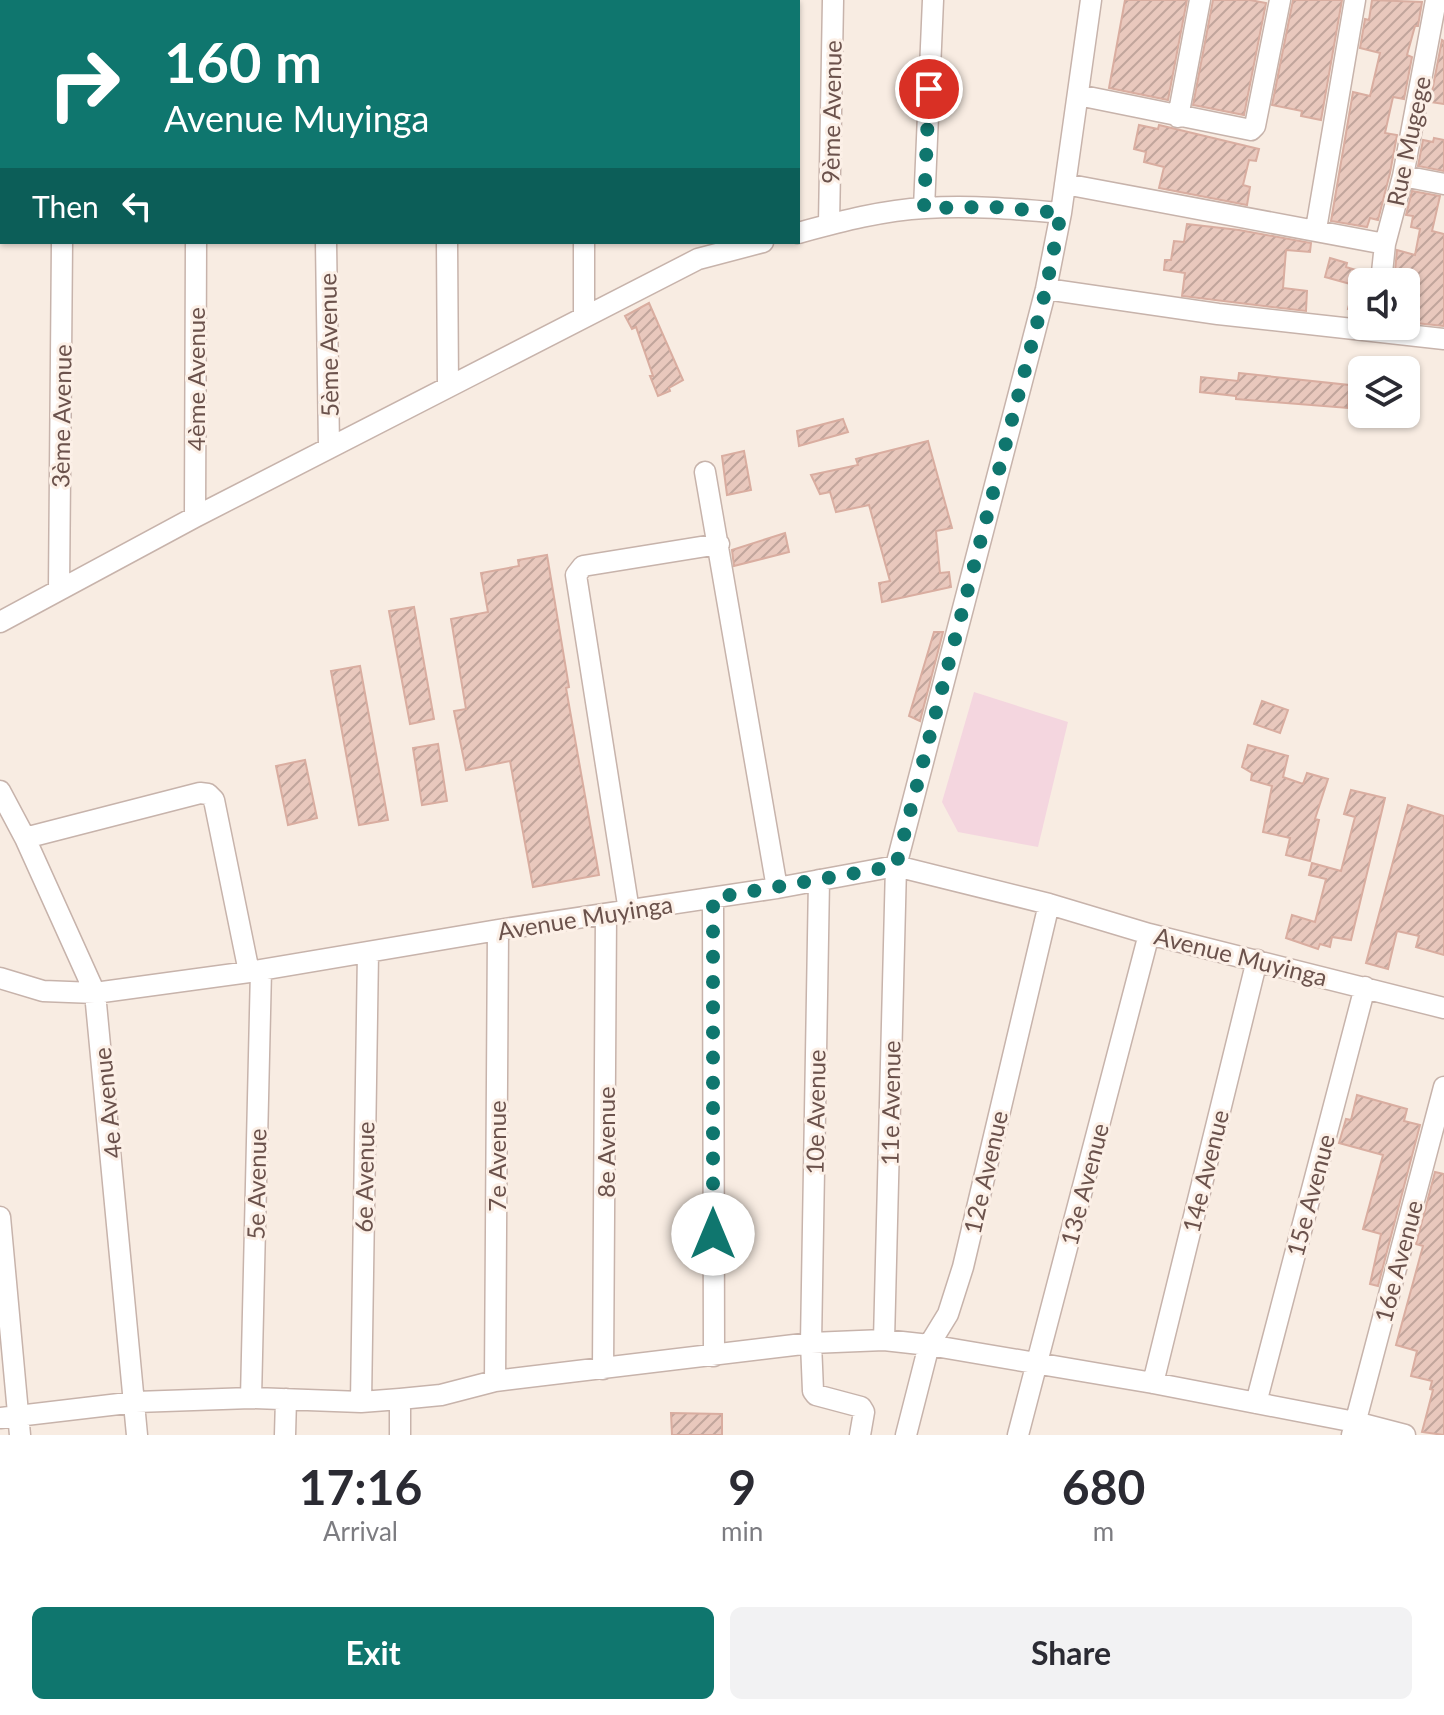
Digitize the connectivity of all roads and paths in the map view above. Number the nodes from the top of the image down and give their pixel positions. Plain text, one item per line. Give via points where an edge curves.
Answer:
1 (833, 0) edge
2 (933, 0) edge
3 (1091, 0) edge
4 (1200, 0) edge
5 (1280, 0) edge
6 (1355, 0) edge
7 (1436, 0) edge
8 (1078, 95) junction
9 (1178, 117) junction
10 (1403, 176) junction
11 (1065, 184) junction
12 (1444, 184) edge
13 (924, 208) junction
14 (1061, 213) junction
15 (829, 224) junction
16 (1316, 229) junction
17 (800, 232) edge
18 (62, 244) edge
19 (196, 244) edge
20 (326, 244) edge
21 (447, 244) edge
22 (584, 244) edge
23 (749, 244) edge
24 (1385, 244) junction
25 (698, 251) edge
26 (1382, 268) edge
27 (1046, 289) junction
28 (584, 317) junction
29 (1348, 326) edge
30 (1420, 335) edge
31 (1444, 339) edge
32 (448, 387) junction
33 (329, 447) junction
34 (705, 472) dead end
35 (195, 517) junction
36 (719, 544) junction
37 (59, 589) junction
38 (0, 622) edge
39 (0, 791) edge
40 (25, 838) junction
41 (896, 866) junction
42 (819, 880) junction
43 (777, 888) junction
44 (713, 898) junction
45 (1049, 904) junction
46 (629, 911) junction
47 (606, 915) junction
48 (498, 930) junction
49 (1149, 934) junction
50 (368, 952) junction
51 (1257, 960) junction
52 (255, 971) junction
53 (0, 978) edge
54 (1365, 987) junction
55 (95, 993) junction
56 (1444, 1008) edge
57 (1444, 1087) edge
58 (0, 1217) edge
59 (884, 1340) junction
60 (811, 1343) junction
61 (929, 1345) junction
62 (714, 1356) junction
63 (1037, 1363) junction
64 (603, 1369) junction
65 (495, 1381) junction
66 (1153, 1383) junction
67 (251, 1398) junction
68 (286, 1399) junction
69 (400, 1399) junction
70 (136, 1402) junction
71 (361, 1402) junction
72 (1256, 1403) junction
73 (13, 1423) edge
74 (1353, 1428) edge
75 (137, 1435) edge
76 (285, 1435) edge
77 (400, 1435) edge
78 (860, 1435) edge
79 (906, 1435) edge
80 (1018, 1435) edge
81 (1405, 1435) edge

1 - 15 street, 9ème Avenue
2 - 13 street
3 - 8 street, 11e Avenue
4 - 9 street
5 - 9 street via 1253,129
6 - 16 street
7 - 10 street, Rue Mugege
8 - 9 street
8 - 11 street, 11e Avenue
10 - 12 street
10 - 24 street, Rue Mugege
11 - 14 street, 11e Avenue
11 - 16 street
13 - 14 street
13 - 15 street
14 - 27 street, 11e Avenue
15 - 17 street
16 - 24 street
18 - 37 street, 3ème Avenue
19 - 35 street, 4ème Avenue
20 - 33 street, 5ème Avenue
21 - 32 street
22 - 28 street
23 - 25 street
24 - 26 street, Rue Mugege
25 - 28 street
27 - 29 street
27 - 41 street, 11e Avenue
28 - 32 street
30 - 31 street
32 - 33 street
33 - 35 street
34 - 36 street
35 - 37 street
36 - 43 street
36 - 46 street via 583,566 576,575
37 - 38 street
39 - 40 street, 4e Avenue
40 - 52 street, 5e Avenue via 208,794 214,800
40 - 55 street, 4e Avenue
41 - 42 street, Avenue Muyinga
41 - 45 street, Avenue Muyinga
41 - 59 street, 11e Avenue
42 - 43 street, Avenue Muyinga
42 - 60 street, 10e Avenue
43 - 44 street, Avenue Muyinga
44 - 46 street, Avenue Muyinga
44 - 62 street
45 - 49 street, Avenue Muyinga
45 - 61 street, 12e Avenue via 963,1267 948,1314
46 - 47 street, Avenue Muyinga
47 - 48 street, Avenue Muyinga
47 - 64 street, 8e Avenue
48 - 50 street, Avenue Muyinga
48 - 65 street, 7e Avenue
49 - 51 street, Avenue Muyinga
49 - 63 street, 13e Avenue
50 - 52 street, Avenue Muyinga
50 - 71 street, 6e Avenue
51 - 54 street, Avenue Muyinga
51 - 66 street, 14e Avenue
52 - 55 street, Avenue Muyinga
52 - 67 street, 5e Avenue
53 - 55 street, Avenue Muyinga via 43,991
54 - 56 street, Avenue Muyinga
54 - 72 street, 15e Avenue
55 - 70 street, 4e Avenue
57 - 74 street, 16e Avenue
58 - 73 street
59 - 60 street
59 - 61 street
60 - 62 street
60 - 78 street, 10e Avenue via 813,1391 861,1407
61 - 63 street
61 - 79 street, 12e Avenue
62 - 64 street
63 - 66 street
63 - 80 street, 13e Avenue
64 - 65 street
65 - 69 street
66 - 72 street
67 - 68 street
67 - 70 street
68 - 71 street
68 - 76 street
69 - 71 street
69 - 77 street
70 - 73 street
70 - 75 street, 4e Avenue
72 - 74 street
74 - 81 street

